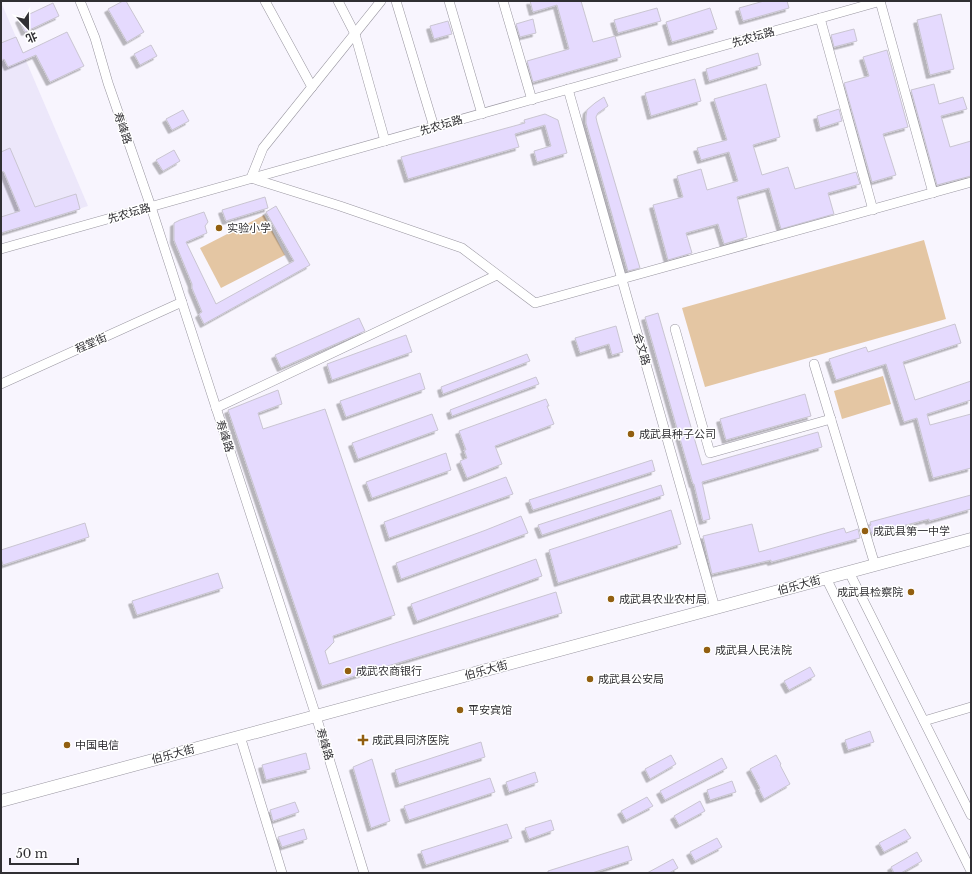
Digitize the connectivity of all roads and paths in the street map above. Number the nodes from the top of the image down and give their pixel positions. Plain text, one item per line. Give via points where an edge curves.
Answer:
1 (80, 1) edge
2 (265, 1) edge
3 (338, 1) edge
4 (381, 1) edge
5 (396, 1) edge
6 (449, 1) edge
7 (503, 1) edge
8 (880, 1) edge
9 (820, 18) junction
10 (355, 34) junction
11 (312, 88) junction
12 (568, 89) junction
13 (532, 100) junction
14 (482, 114) junction
15 (434, 127) junction
16 (385, 141) junction
17 (251, 178) junction
18 (971, 182) edge
19 (933, 193) junction
20 (151, 207) junction
21 (873, 210) junction
22 (1, 249) edge
23 (497, 275) junction
24 (622, 280) junction
25 (182, 302) junction
26 (675, 329) dead end
27 (814, 364) dead end
28 (1, 384) edge
29 (216, 408) junction
30 (831, 419) junction
31 (971, 539) edge
32 (875, 565) junction
33 (849, 572) junction
34 (826, 578) junction
35 (715, 608) junction
36 (971, 707) edge
37 (316, 716) junction
38 (924, 721) junction
39 (240, 736) junction
40 (1, 801) edge
41 (971, 815) edge
42 (971, 871) edge
43 (282, 873) edge
44 (364, 873) edge

1 - 20 street, 寿峰路 via 95,38
2 - 11 street
3 - 10 street
4 - 10 street
5 - 15 street
6 - 14 street
7 - 13 street
8 - 9 street, 先农坛路
8 - 19 street
9 - 12 street, 先农坛路
9 - 21 street
10 - 11 street
10 - 16 street
11 - 17 street via 263,148
12 - 13 street, 先农坛路
12 - 24 street, 会文路
13 - 14 street, 先农坛路
14 - 15 street, 先农坛路
15 - 16 street, 先农坛路
16 - 17 street, 先农坛路
17 - 20 street, 先农坛路
17 - 23 street via 462,248
18 - 19 street
19 - 21 street
20 - 22 street, 先农坛路
20 - 25 street, 寿峰路
21 - 24 street
23 - 24 street via 535,303
23 - 29 street
24 - 35 street, 会文路
25 - 28 street, 程堂街
25 - 29 street, 寿峰路
26 - 30 street via 710,453
27 - 30 street
29 - 37 street, 寿峰路
30 - 32 street
31 - 32 main road, 伯乐大街
32 - 33 main road, 伯乐大街
33 - 34 main road, 伯乐大街
33 - 38 street
34 - 35 main road, 伯乐大街
34 - 42 street
35 - 37 main road, 伯乐大街
36 - 38 street
37 - 39 main road, 伯乐大街
37 - 44 street, 寿峰路
38 - 41 street
39 - 40 main road, 伯乐大街
39 - 43 street

